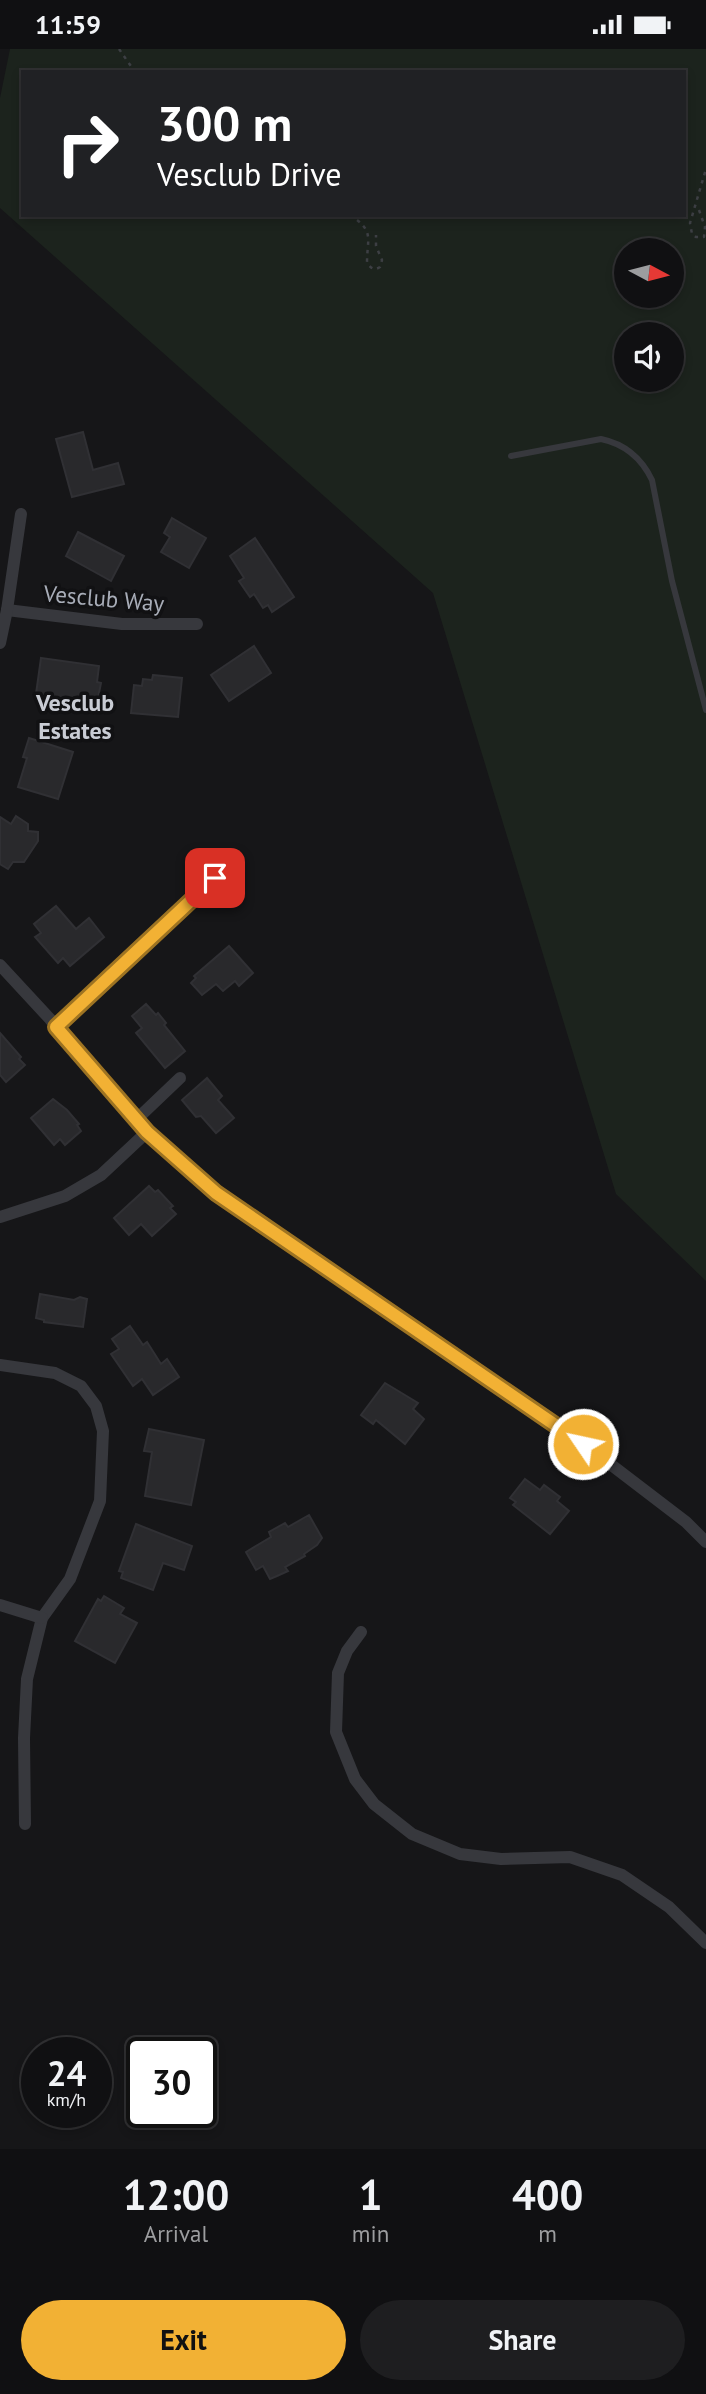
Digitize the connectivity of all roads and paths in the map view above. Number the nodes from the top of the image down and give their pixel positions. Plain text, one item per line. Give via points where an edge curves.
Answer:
1 (119, 49) edge
2 (134, 70) edge
3 (706, 169) edge
4 (699, 210) dead end
5 (352, 217) edge
6 (376, 235) dead end
7 (511, 456) dead end
8 (21, 514) dead end
9 (7, 610) junction
10 (197, 624) dead end
11 (0, 643) edge
12 (706, 710) edge
13 (215, 878) dead end
14 (0, 965) edge
15 (56, 1027) junction
16 (180, 1078) dead end
17 (137, 1119) junction
18 (147, 1132) junction
19 (0, 1217) edge
20 (0, 1365) edge
21 (706, 1542) edge
22 (0, 1605) edge
23 (42, 1618) junction
24 (361, 1632) dead end
25 (25, 1824) dead end
26 (706, 1943) edge

1 - 2 path
3 - 4 path via 690,223 692,234 704,237
5 - 6 path via 369,234 367,263 376,269 382,260
7 - 12 lane via 601,439 628,449 646,468
8 - 9 street, Vesclub Way
9 - 10 street, Vesclub Way via 122,624
9 - 11 street, Vesclub Way
13 - 15 street
14 - 15 street
15 - 17 street
16 - 17 street
17 - 18 street
18 - 19 street via 101,1175 65,1196
18 - 21 street via 216,1193 583,1444
20 - 23 street via 55,1373 81,1386 96,1406 103,1431 100,1501 70,1579
22 - 23 street
23 - 25 street via 27,1679
24 - 26 street via 338,1674 336,1732 355,1779 374,1804 412,1834 460,1854 500,1859 570,1857 622,1875 669,1907

